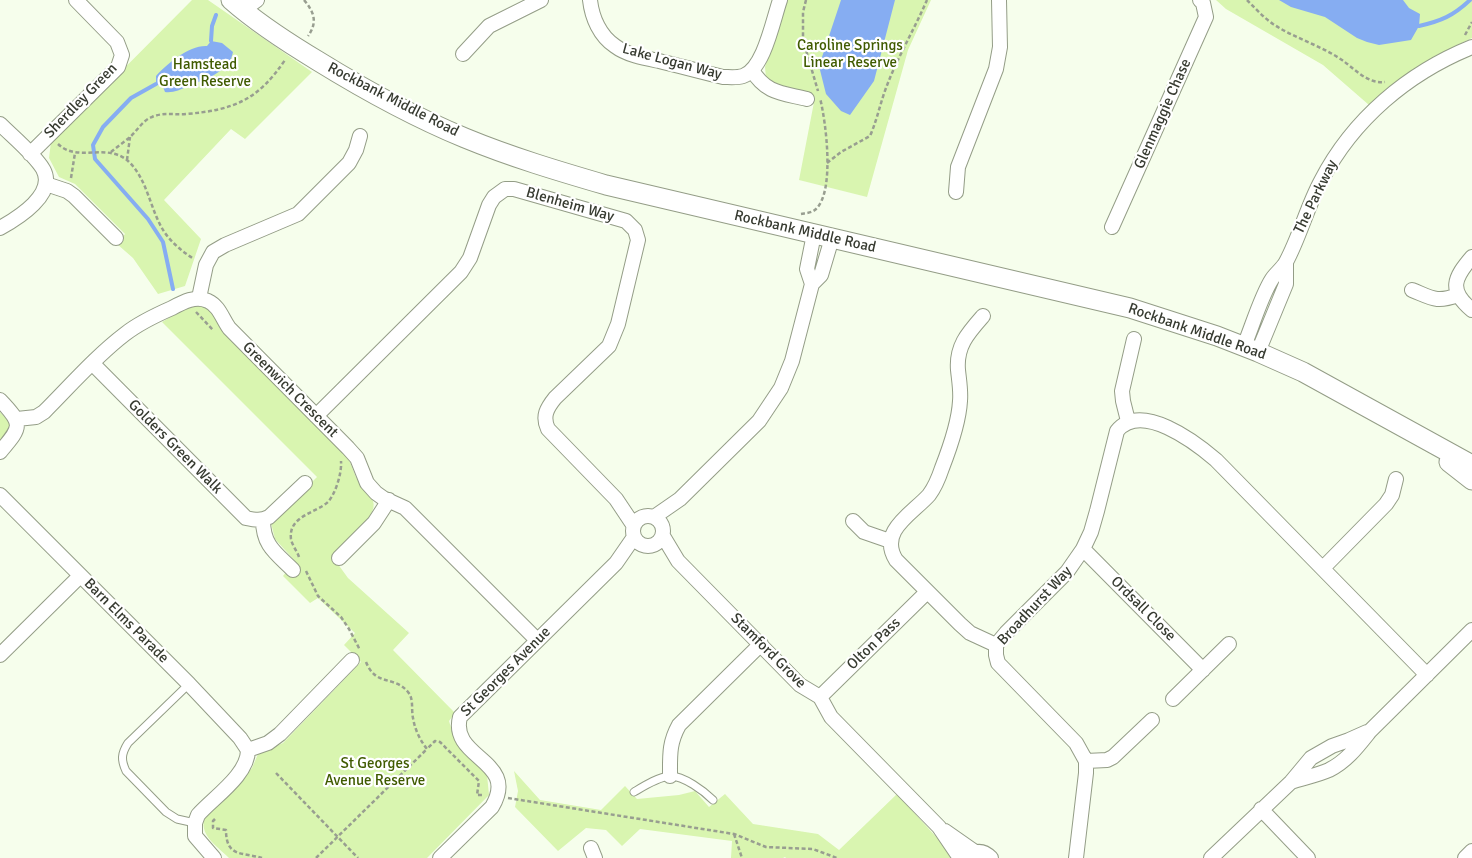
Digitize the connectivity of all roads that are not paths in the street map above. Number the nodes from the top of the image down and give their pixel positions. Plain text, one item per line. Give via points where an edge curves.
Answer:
1 (76, 0) edge
2 (541, 0) edge
3 (590, 0) edge
4 (780, 0) edge
5 (999, 0) edge
6 (1200, 0) edge
7 (244, 3) edge
8 (1472, 46) edge
9 (464, 54) dead end
10 (752, 70) junction
11 (807, 99) dead end
12 (0, 124) edge
13 (360, 136) dead end
14 (30, 154) junction
15 (46, 184) junction
16 (956, 192) dead end
17 (0, 228) edge
18 (1112, 228) dead end
19 (823, 236) junction
20 (116, 238) dead end
21 (1472, 257) edge
22 (1412, 290) dead end
23 (1458, 295) junction
24 (193, 299) junction
25 (1472, 310) edge
26 (983, 316) dead end
27 (1134, 339) dead end
28 (1251, 349) junction
29 (93, 364) junction
30 (0, 400) edge
31 (316, 416) junction
32 (17, 420) junction
33 (1128, 421) junction
34 (1397, 424) junction
35 (0, 452) edge
36 (1472, 465) edge
37 (1396, 479) dead end
38 (1472, 480) edge
39 (304, 482) dead end
40 (0, 495) edge
41 (388, 500) junction
42 (262, 520) junction
43 (854, 521) dead end
44 (648, 531) junction
45 (890, 541) junction
46 (1083, 548) junction
47 (339, 558) dead end
48 (1323, 568) junction
49 (293, 570) dead end
50 (80, 576) junction
51 (927, 592) junction
52 (1472, 630) edge
53 (537, 640) junction
54 (761, 644) junction
55 (996, 644) junction
56 (1229, 644) dead end
57 (0, 655) edge
58 (360, 657) road end
59 (1203, 670) junction
60 (1427, 675) junction
61 (189, 684) junction
62 (820, 696) junction
63 (1173, 699) dead end
64 (1152, 720) dead end
65 (1370, 731) junction
66 (248, 750) junction
67 (1086, 761) junction
68 (670, 776) junction
69 (1291, 782) junction
70 (634, 792) dead end
71 (714, 800) dead end
72 (1261, 809) junction
73 (196, 822) junction
74 (939, 827) junction
75 (1472, 851) edge
76 (971, 855) edge
77 (214, 858) edge
78 (440, 858) edge
79 (960, 858) edge
80 (991, 858) edge
81 (1076, 858) edge
82 (1212, 858) edge
83 (1308, 858) edge
84 (1465, 858) edge

1 - 14 street, Sherdley Green via 116,42 122,55 118,67
2 - 9 street via 489,26
3 - 10 street, Lake Logan Way via 592,15 601,32 614,46 628,53 723,77 743,76
4 - 10 street via 760,60
5 - 16 street via 1000,46 996,69 958,167
6 - 18 street, Glenmaggie Chase via 1206,17
7 - 19 street, Rockbank Middle Road via 297,48 354,84 466,138 606,185
8 - 28 street, The Parkway via 1435,64 1397,89 1352,135 1330,165 1286,263 1272,279
10 - 11 street via 771,90
12 - 14 street
13 - 24 street via 349,163 298,214 213,252
14 - 15 street via 43,169
15 - 17 street via 27,210
15 - 20 street via 67,191
19 - 28 street, Rockbank Middle Road via 1130,308
19 - 44 street, St Georges Avenue via 807,268 812,284 792,361 781,388 758,421
21 - 23 street via 1458,274
22 - 23 street via 1437,300
23 - 25 street
24 - 29 street via 126,333
24 - 31 street, Greenwich Crescent via 215,305 229,328
26 - 45 street via 961,347 958,368 960,404 947,457 935,487 896,528
27 - 33 street via 1122,391
28 - 34 street, Rockbank Middle Road via 1303,372
29 - 32 street via 44,412 36,417
29 - 42 street, Golders Green Walk via 240,513 246,518
30 - 32 street
31 - 41 street, Greenwich Crescent via 357,458 367,483
31 - 44 street, Blenheim Way via 460,272 470,258 489,205 505,189 626,221 637,236 618,324 609,346 555,398 544,416 548,429
32 - 35 street via 14,436
33 - 46 street, Broadhurst Way via 1117,431 1091,532
33 - 48 street via 1147,420 1200,446
34 - 36 street, Rockbank Middle Road
34 - 38 street, Rockbank Middle Road
37 - 48 street via 1386,504
39 - 42 street via 274,513
40 - 50 street, Barn Elms Parade
41 - 47 street via 374,522
41 - 53 street, Greenwich Crescent via 405,508
42 - 49 street via 269,547
43 - 45 street via 864,532
44 - 53 street, St Georges Avenue
44 - 54 street, Stamford Grove
45 - 51 street via 896,560
46 - 55 street, Broadhurst Way via 1067,572
46 - 59 street, Ordsall Close
48 - 60 street
50 - 57 street
50 - 61 street, Barn Elms Parade
51 - 55 street via 970,633
51 - 62 street, Olton Pass
52 - 60 street
53 - 78 street, St Georges Avenue via 460,717 459,734 495,773 498,797 492,807
54 - 62 street, Stamford Grove via 800,685
54 - 68 street via 679,724 672,738
55 - 67 street, Broadhurst Way via 998,663 1076,743
56 - 59 street
58 - 66 street via 280,734 268,743
59 - 63 street
60 - 65 street
61 - 66 street, Barn Elms Parade
61 - 73 lane via 128,744 122,756 126,772 166,812 176,819
62 - 74 street, Stamford Grove via 831,717
64 - 67 street via 1113,757
65 - 69 street via 1320,751
65 - 69 street via 1342,762
66 - 73 street via 248,758 240,773 206,806
67 - 81 street
68 - 70 lane
68 - 71 lane via 702,789
69 - 72 street
72 - 82 street
72 - 83 street
73 - 77 street via 195,836
74 - 76 street, Stamford Grove
74 - 79 street, Stamford Grove
75 - 84 street
76 - 80 street, Stamford Grove via 985,853

